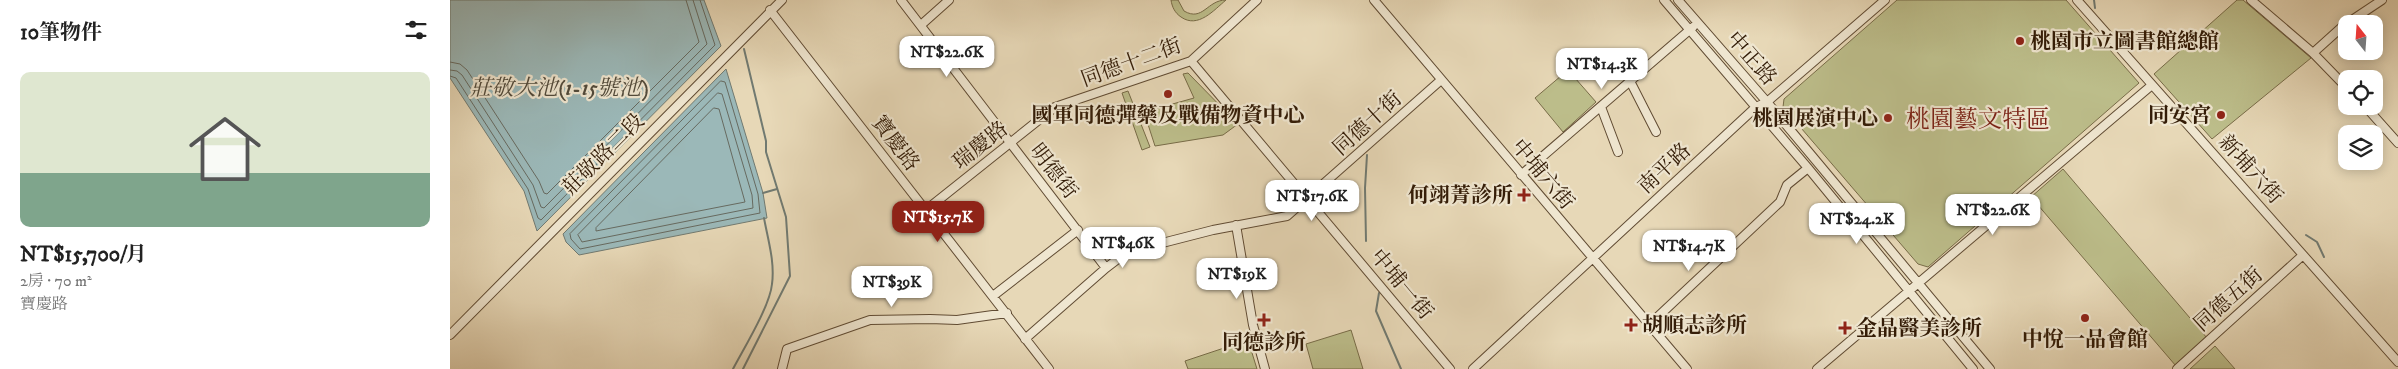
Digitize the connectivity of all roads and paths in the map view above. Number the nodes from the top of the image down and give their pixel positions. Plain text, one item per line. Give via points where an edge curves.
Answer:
1 (782, 0) edge
2 (901, 0) edge
3 (949, 0) edge
4 (1257, 0) edge
5 (1374, 0) edge
6 (1664, 0) edge
7 (1678, 0) edge
8 (1885, 0) edge
9 (2077, 0) edge
10 (2251, 0) edge
11 (2382, 0) edge
12 (770, 10) junction
13 (1698, 23) junction
14 (920, 25) junction
15 (1689, 30) junction
16 (2313, 53) junction
17 (1191, 61) junction
18 (2338, 79) edge
19 (1441, 80) junction
20 (1630, 81) junction
21 (2152, 84) junction
22 (1767, 102) junction
23 (1601, 106) junction
24 (1055, 107) joint
25 (1756, 108) junction
26 (2373, 115) edge
27 (1656, 132) dead end
28 (1010, 143) junction
29 (2398, 144) edge
30 (1618, 152) dead end
31 (1808, 168) junction
32 (1521, 175) junction
33 (1307, 199) junction
34 (926, 210) junction
35 (1236, 225) junction
36 (1078, 230) junction
37 (2303, 255) junction
38 (1592, 259) junction
39 (1106, 268) junction
40 (1918, 284) junction
41 (1908, 290) junction
42 (993, 296) junction
43 (1007, 313) junction
44 (1649, 325) junction
45 (450, 335) edge
46 (1025, 339) junction
47 (1825, 362) junction
48 (2398, 362) edge
49 (782, 369) edge
50 (1049, 369) edge
51 (1265, 369) edge
52 (1450, 369) edge
53 (1473, 369) edge
54 (1687, 369) edge
55 (1817, 369) edge
56 (1831, 369) edge
57 (1973, 369) edge
58 (1990, 369) edge
59 (2176, 369) edge

1 - 12 street, 莊敬路二段
2 - 14 street, 明德街
3 - 14 street
4 - 17 street, 同德十二街
5 - 19 street, 中埔六街
6 - 15 street, 中正路
7 - 13 street, 中正路
8 - 22 street, 南平路
9 - 21 street, 新埔六街
10 - 16 street
11 - 16 street via 2343,26
12 - 34 street, 寶慶路
12 - 45 street, 莊敬路二段
13 - 15 street
13 - 22 street, 中正路
14 - 28 street, 明德街
15 - 20 street
15 - 25 street, 中正路
16 - 18 street
17 - 24 street, 同德十二街
17 - 33 street, 中埔一街
19 - 32 street, 中埔六街
19 - 33 street, 同德十街
20 - 23 street
20 - 27 street
21 - 37 street, 新埔六街
21 - 40 street
22 - 25 street, 南平路
22 - 40 street, 中正路
23 - 30 street
23 - 32 street
24 - 28 street, 瑞慶路
25 - 31 street, 中正路
25 - 38 street, 南平路
26 - 29 street
28 - 34 street, 瑞慶路
28 - 36 street, 明德街
31 - 41 street, 中正路
31 - 44 street via 1787,185 1780,202
32 - 38 street, 中埔六街
33 - 35 street, 同德十街 via 1287,216
33 - 52 street, 中埔一街
34 - 42 street, 寶慶路
35 - 39 street, 同德十街 via 1127,252
35 - 51 street via 1253,325
36 - 39 street, 明德街
36 - 42 street
37 - 48 street, 新埔六街
37 - 59 street, 同德五街
38 - 44 street, 中埔六街
38 - 53 street, 南平路
39 - 46 street, 同德十街
40 - 41 street
40 - 58 street, 中正路
41 - 47 street
41 - 57 street, 中正路
42 - 43 street, 寶慶路
43 - 46 street, 寶慶路
43 - 49 street via 957,320 870,320 787,349
44 - 54 street, 中埔六街
46 - 50 street, 寶慶路
47 - 55 street
47 - 56 street

